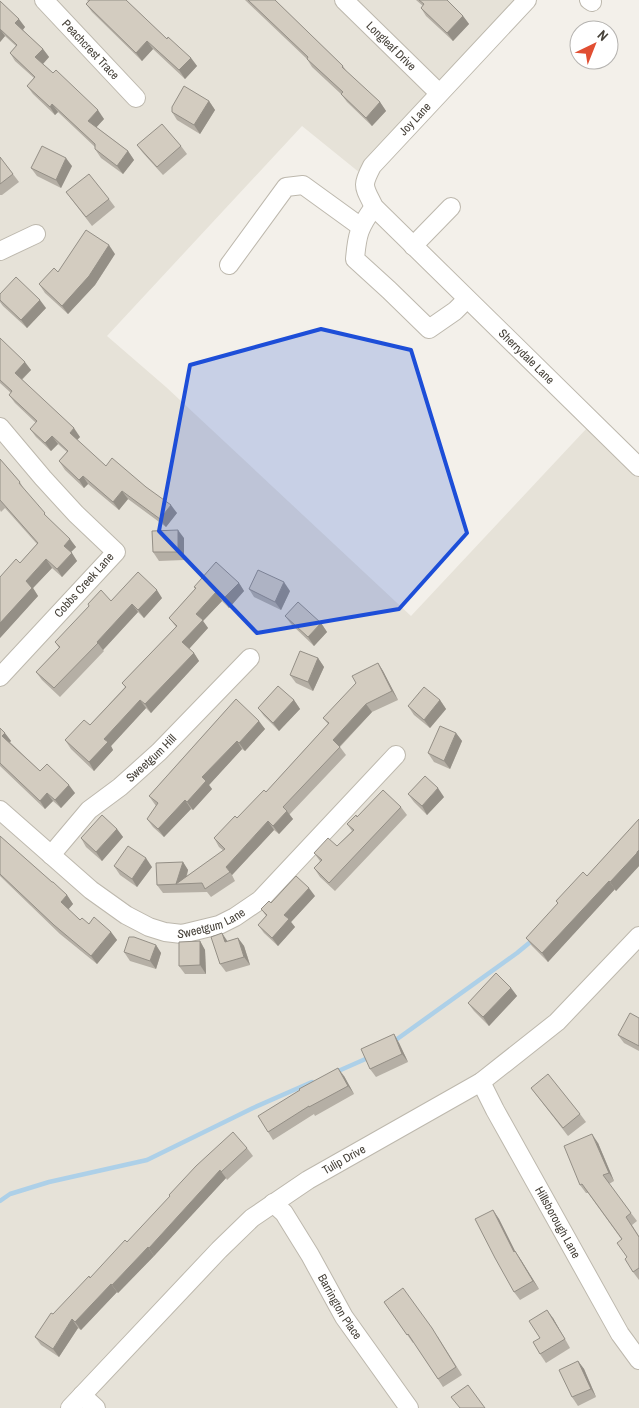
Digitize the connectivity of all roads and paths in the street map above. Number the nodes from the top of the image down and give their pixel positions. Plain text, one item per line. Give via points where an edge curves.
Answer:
1 (44, 0) edge
2 (344, 0) edge
3 (527, 0) edge
4 (439, 93) junction
5 (136, 98) dead end
6 (374, 207) junction
7 (451, 207) dead end
8 (361, 227) junction
9 (36, 234) dead end
10 (413, 246) junction
11 (0, 251) edge
12 (229, 265) dead end
13 (467, 299) junction
14 (0, 427) edge
15 (639, 467) edge
16 (250, 658) dead end
17 (0, 677) edge
18 (396, 755) dead end
19 (0, 810) edge
20 (51, 855) junction
21 (639, 936) edge
22 (481, 1082) junction
23 (273, 1204) junction
24 (639, 1360) edge
25 (82, 1395) junction
26 (70, 1408) edge
27 (96, 1408) edge
28 (409, 1408) edge

1 - 5 street, Peachcrest Trace
2 - 4 street, Longleaf Drive
3 - 4 street, Joy Lane
4 - 6 street, Joy Lane via 372,166 364,186
6 - 8 street
6 - 10 street, Joy Lane
7 - 10 street
8 - 12 street via 303,184 286,187
8 - 13 street via 355,259 429,330
9 - 11 street
10 - 13 street, Sherrydale Lane
13 - 15 street, Sherrydale Lane
14 - 17 street, Cobbs Creek Lane via 76,514 116,552
16 - 20 street, Sweetgum Hill via 159,752 89,810
18 - 20 street, Sweetgum Lane via 260,900 219,925 182,934 149,927 91,890
19 - 20 street, Sweetgum Lane
21 - 22 street, Tulip Drive via 557,1022
22 - 23 street, Tulip Drive via 308,1180
22 - 24 street, Hillsborough Lane via 620,1334
23 - 25 street, Tulip Drive via 252,1218 219,1250
23 - 28 street, Barrington Place via 284,1213 344,1317
25 - 26 street, Tulip Drive
25 - 27 street

